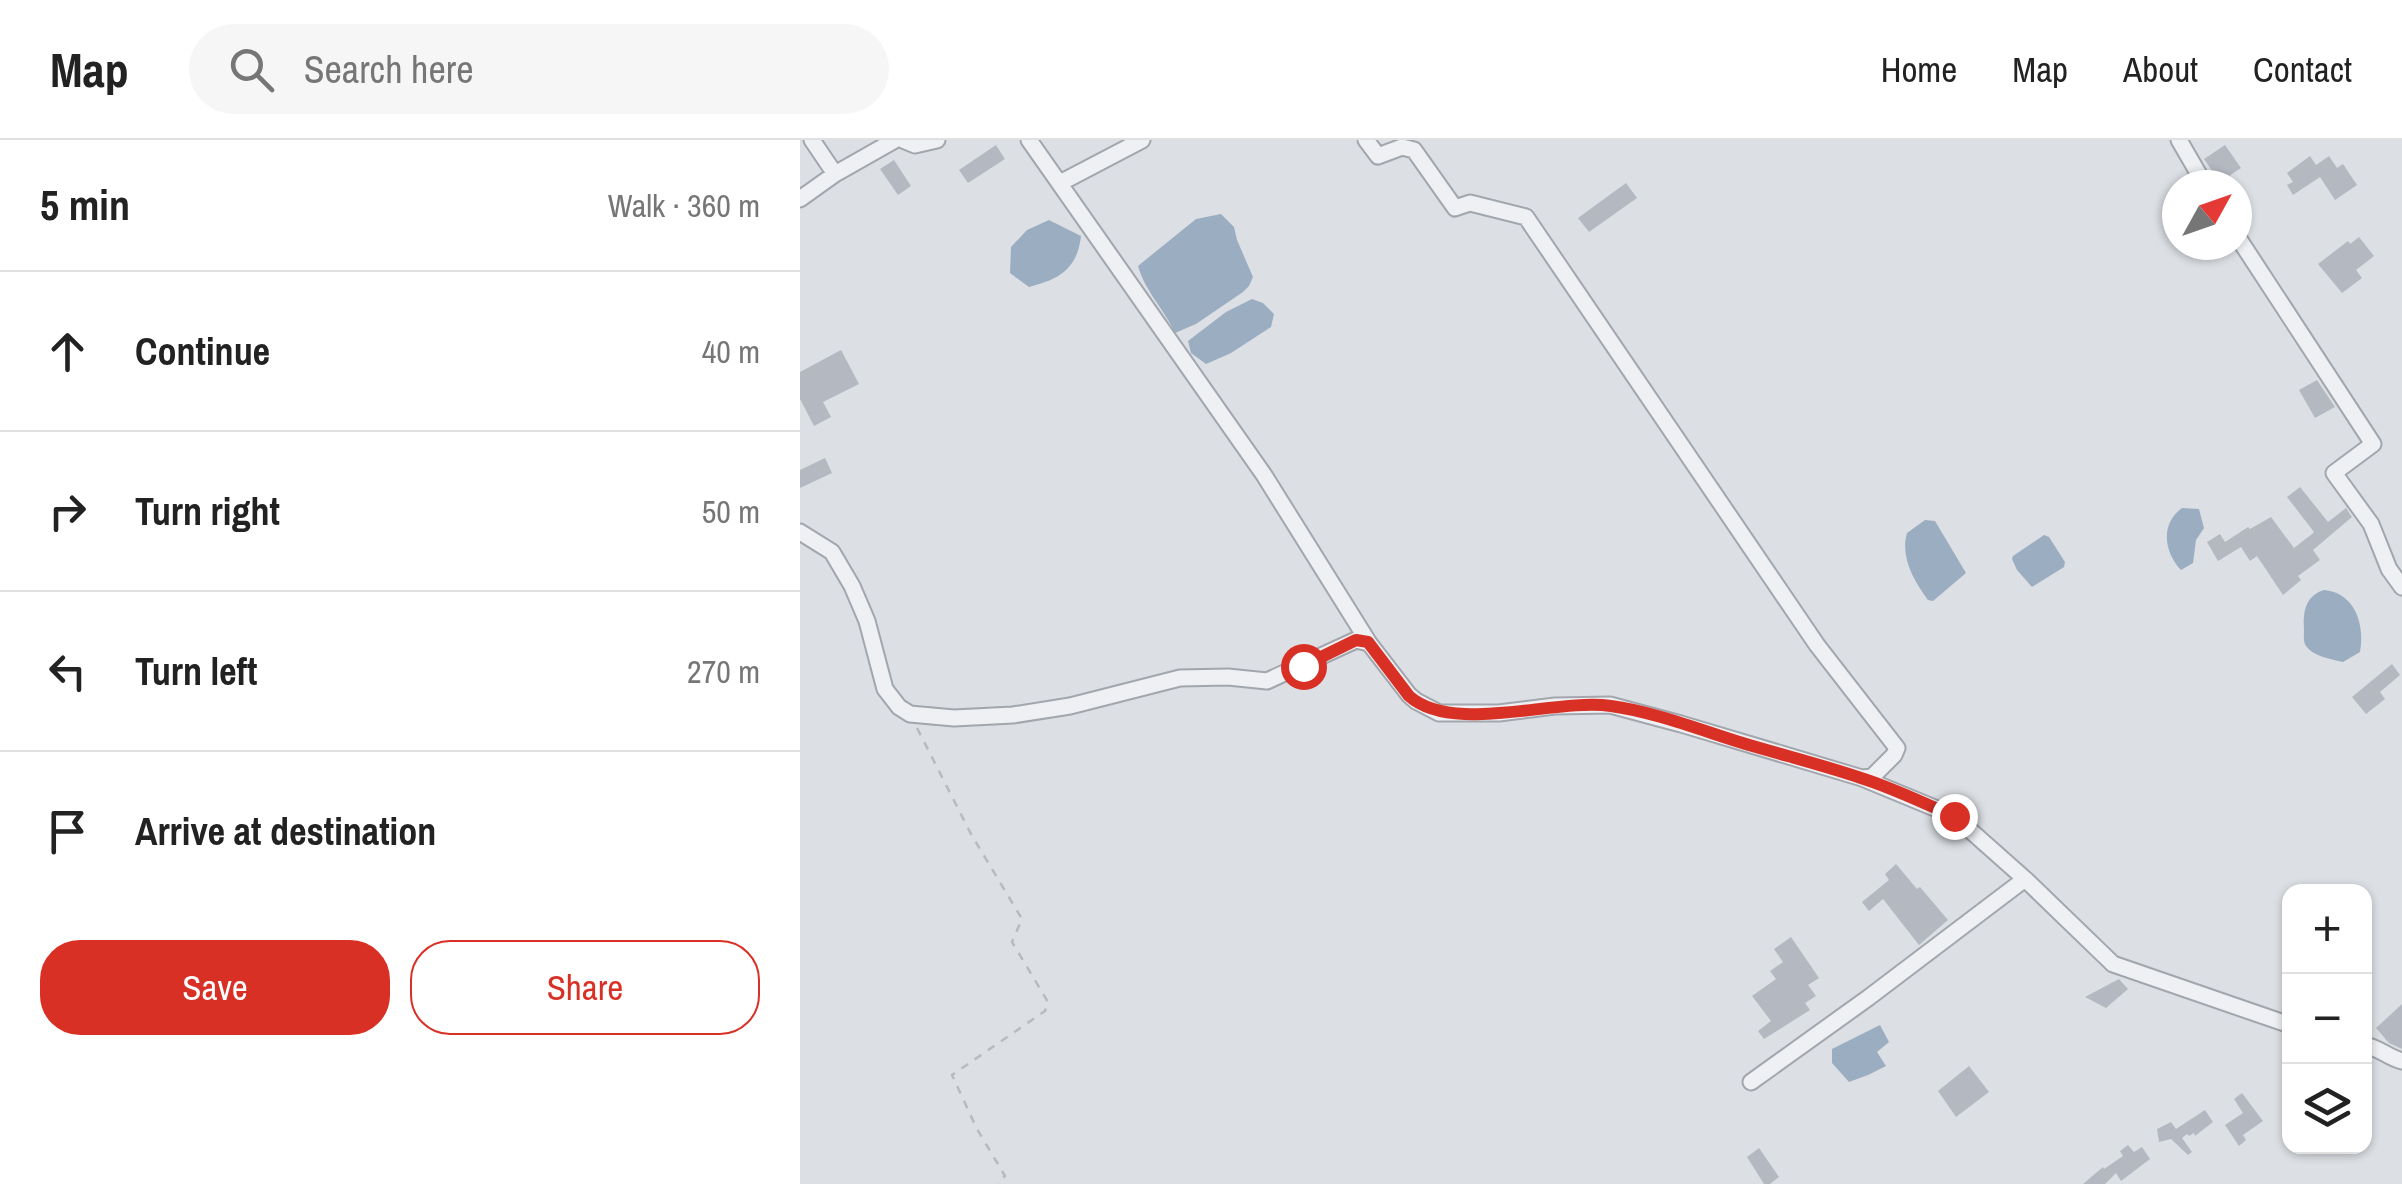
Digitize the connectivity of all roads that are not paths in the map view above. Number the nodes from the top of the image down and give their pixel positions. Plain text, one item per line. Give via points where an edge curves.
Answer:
1 (812, 140) edge
2 (895, 140) edge
3 (904, 140) edge
4 (937, 140) edge
5 (1029, 140) edge
6 (1142, 140) edge
7 (1366, 140) edge
8 (2180, 140) edge
9 (2196, 170) edge
10 (835, 174) junction
11 (1060, 183) junction
12 (800, 199) edge
13 (2252, 259) edge
14 (800, 532) edge
15 (2402, 586) edge
16 (1368, 642) junction
17 (1862, 778) junction
18 (2024, 879) junction
19 (2282, 1022) edge
20 (2372, 1048) edge
21 (2402, 1061) edge
22 (1751, 1082) dead end

1 - 10 street
2 - 10 street
3 - 4 street via 915,146
5 - 11 street
6 - 11 street
7 - 17 street via 1378,156 1414,150 1456,208 1470,203 1526,218 1816,645 1897,748 1872,778
8 - 9 street
10 - 12 street
11 - 16 street via 1264,475
13 - 15 street via 2373,444 2334,473 2371,524
14 - 16 street via 832,552 868,620 884,689 910,714 1013,714 1180,678 1267,680 1356,640
16 - 17 street via 1409,696 1439,712 1610,706
17 - 18 street via 1954,816
18 - 19 street via 2113,964
18 - 22 street
20 - 21 street

